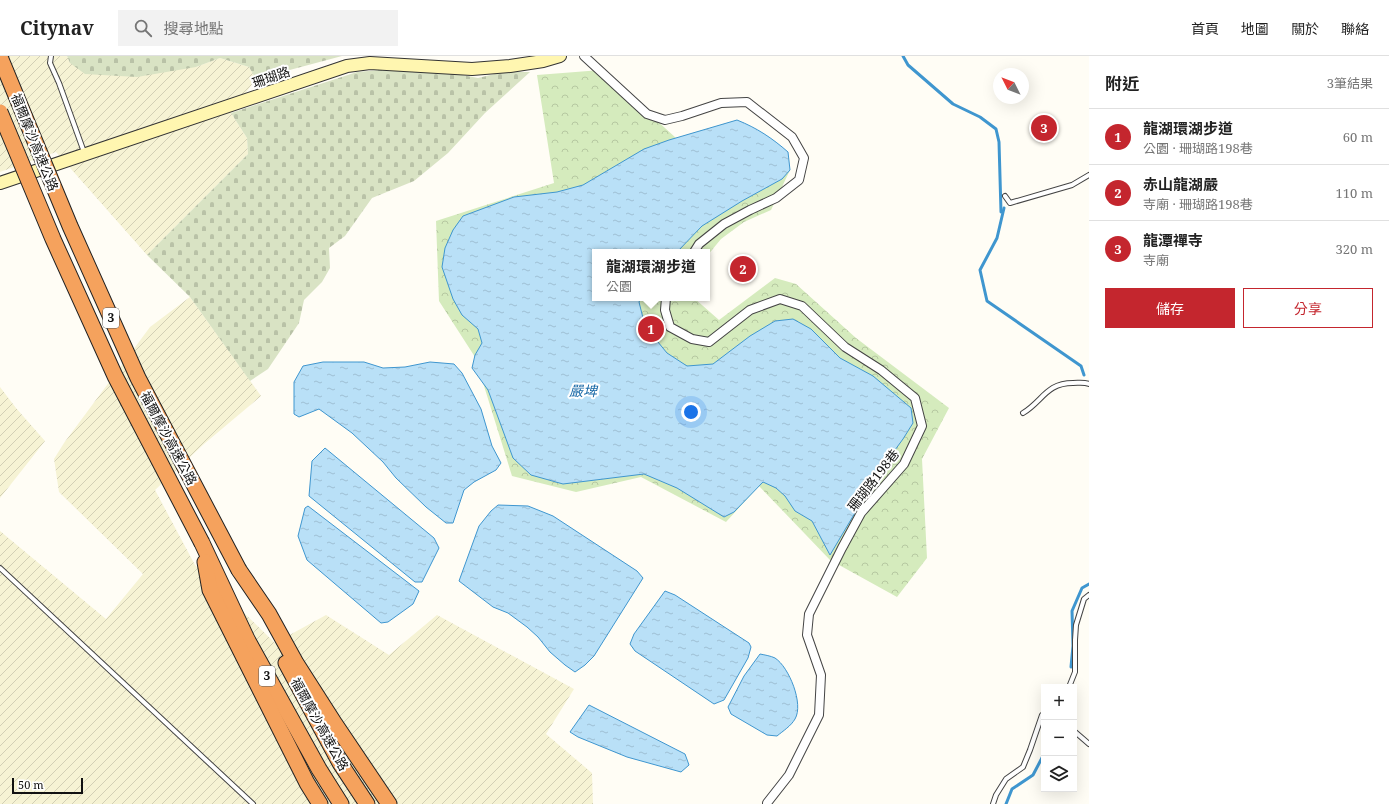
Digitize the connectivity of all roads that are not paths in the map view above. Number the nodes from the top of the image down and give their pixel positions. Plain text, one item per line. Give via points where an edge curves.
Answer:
1 (0, 56) edge
2 (51, 56) edge
3 (560, 56) edge
4 (584, 56) edge
5 (0, 112) edge
6 (84, 155) junction
7 (1089, 175) edge
8 (0, 183) edge
9 (1005, 196) dead end
10 (696, 249) edge
11 (666, 301) edge
12 (1089, 384) edge
13 (1023, 412) dead end
14 (202, 543) junction
15 (0, 568) edge
16 (239, 570) junction
17 (1089, 595) edge
18 (1071, 684) edge
19 (1041, 718) edge
20 (1077, 734) edge
21 (1089, 744) edge
22 (253, 804) edge
23 (320, 804) edge
24 (341, 804) edge
25 (367, 804) edge
26 (389, 804) edge
27 (768, 804) edge
28 (993, 804) edge

1 - 16 highway, 福爾摩沙高速公路 / 3, bridge via 70,226 138,378
2 - 6 lane via 50,63
3 - 6 street, 珊瑚路 via 480,68 370,63 347,66
4 - 10 street via 647,114 665,120 721,102 747,102 792,136 804,158 799,180 776,198 724,224
5 - 14 highway, 福爾摩沙高速公路 / 3, bridge via 52,239 115,376
6 - 8 street, 珊瑚路
7 - 9 lane via 1072,185 1010,203
11 - 27 street, 珊瑚路198巷 via 665,310 670,327 692,339 709,342 750,310 780,299 802,306 844,347 881,370 915,398 922,426 904,464 861,513 809,614 807,635 821,675 819,715 789,775
12 - 13 lane via 1068,383 1053,387 1032,408
14 - 23 highway via 210,590
14 - 24 highway, 福爾摩沙高速公路 / 3 via 247,639
15 - 22 lane
16 - 25 highway, 福爾摩沙高速公路 / 3 via 275,643 340,762
16 - 26 highway via 269,614 296,663 335,724
17 - 18 lane via 1084,599 1076,625 1075,672
19 - 28 lane via 1023,767 1006,779
20 - 21 lane

